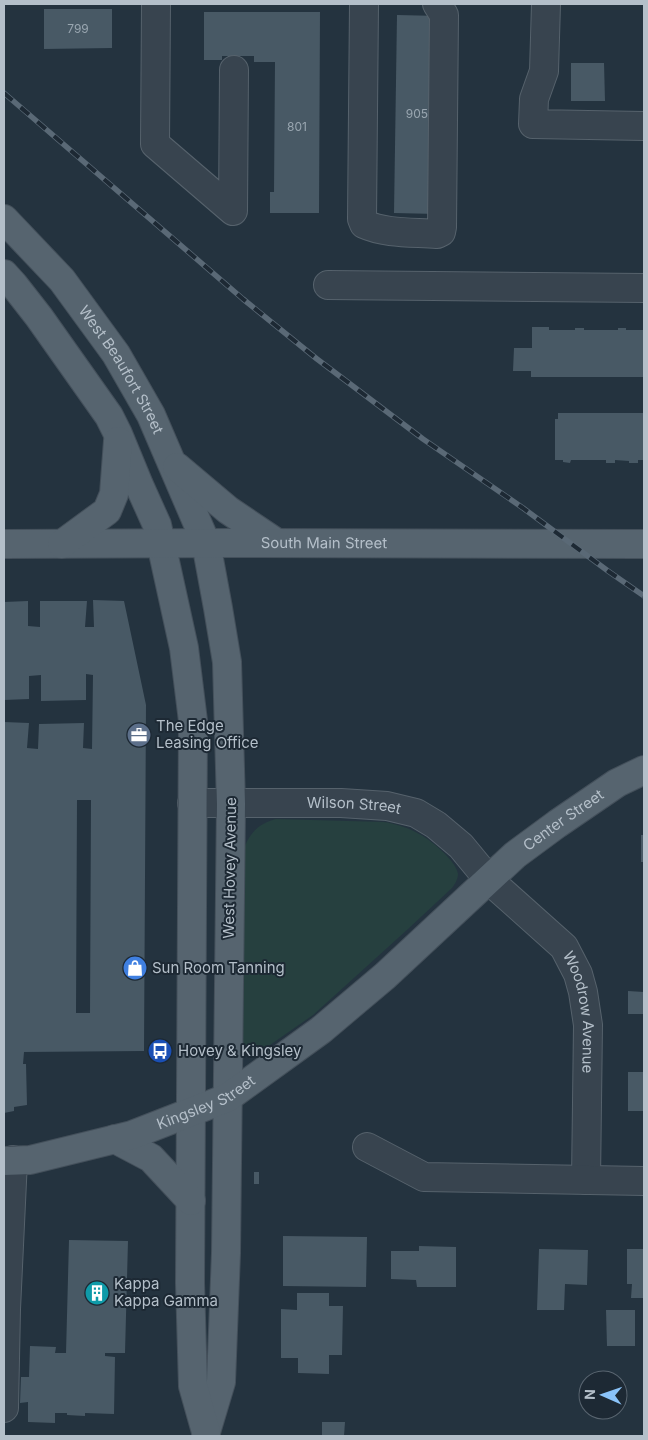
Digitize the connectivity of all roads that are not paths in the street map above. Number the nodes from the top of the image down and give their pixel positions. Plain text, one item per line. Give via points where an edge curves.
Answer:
1 (156, 4) edge
2 (364, 4) edge
3 (437, 4) edge
4 (546, 4) edge
5 (234, 70) dead end
6 (644, 126) edge
7 (4, 218) edge
8 (7, 285) edge
9 (328, 285) dead end
10 (644, 288) edge
11 (118, 434) junction
12 (172, 463) junction
13 (206, 543) junction
14 (277, 543) junction
15 (4, 544) edge
16 (62, 544) junction
17 (162, 544) junction
18 (644, 544) edge
19 (644, 770) edge
20 (192, 803) junction
21 (231, 804) junction
22 (489, 880) junction
23 (227, 1098) junction
24 (191, 1111) junction
25 (115, 1139) junction
26 (368, 1147) dead end
27 (9, 1160) edge
28 (586, 1180) junction
29 (644, 1181) edge
30 (191, 1201) junction
31 (4, 1408) edge
32 (206, 1434) edge

1 - 5 street via 155,144 233,211
2 - 3 street via 362,219 369,226 397,232 437,234 442,227 444,15
4 - 6 street via 544,71 534,99 533,124
7 - 12 main road, West Beaufort Street via 62,280 116,354 152,415
8 - 11 main road via 39,317 109,416
9 - 10 street
11 - 16 main road via 114,494 107,511
11 - 17 main road via 158,524
12 - 13 main road, West Beaufort Street
12 - 14 main road via 228,510
13 - 14 main road, South Main Street
13 - 17 main road, South Main Street
13 - 21 main road, West Hovey Avenue via 227,662
14 - 18 main road, South Main Street
15 - 16 main road, South Main Street
16 - 17 main road, South Main Street
17 - 20 main road, West Hovey Avenue via 184,648 193,721
19 - 22 main road, Center Street via 617,783 556,824 515,855
20 - 21 street, Wilson Street
20 - 24 main road, West Hovey Avenue
21 - 22 street, Wilson Street via 341,803 387,806 416,813 461,846
21 - 23 main road, West Hovey Avenue
22 - 23 main road, Kingsley Street via 328,1024
22 - 28 street, Woodrow Avenue via 564,947 578,974 588,1025
23 - 24 main road, Kingsley Street
23 - 32 main road, West Hovey Avenue via 221,1382
24 - 25 main road, Kingsley Street
24 - 30 main road, West Hovey Avenue
25 - 27 main road, Kingsley Street via 30,1160
25 - 30 main road via 152,1158
26 - 28 street via 424,1177
27 - 31 street
28 - 29 street
30 - 32 main road, West Hovey Avenue via 193,1386

